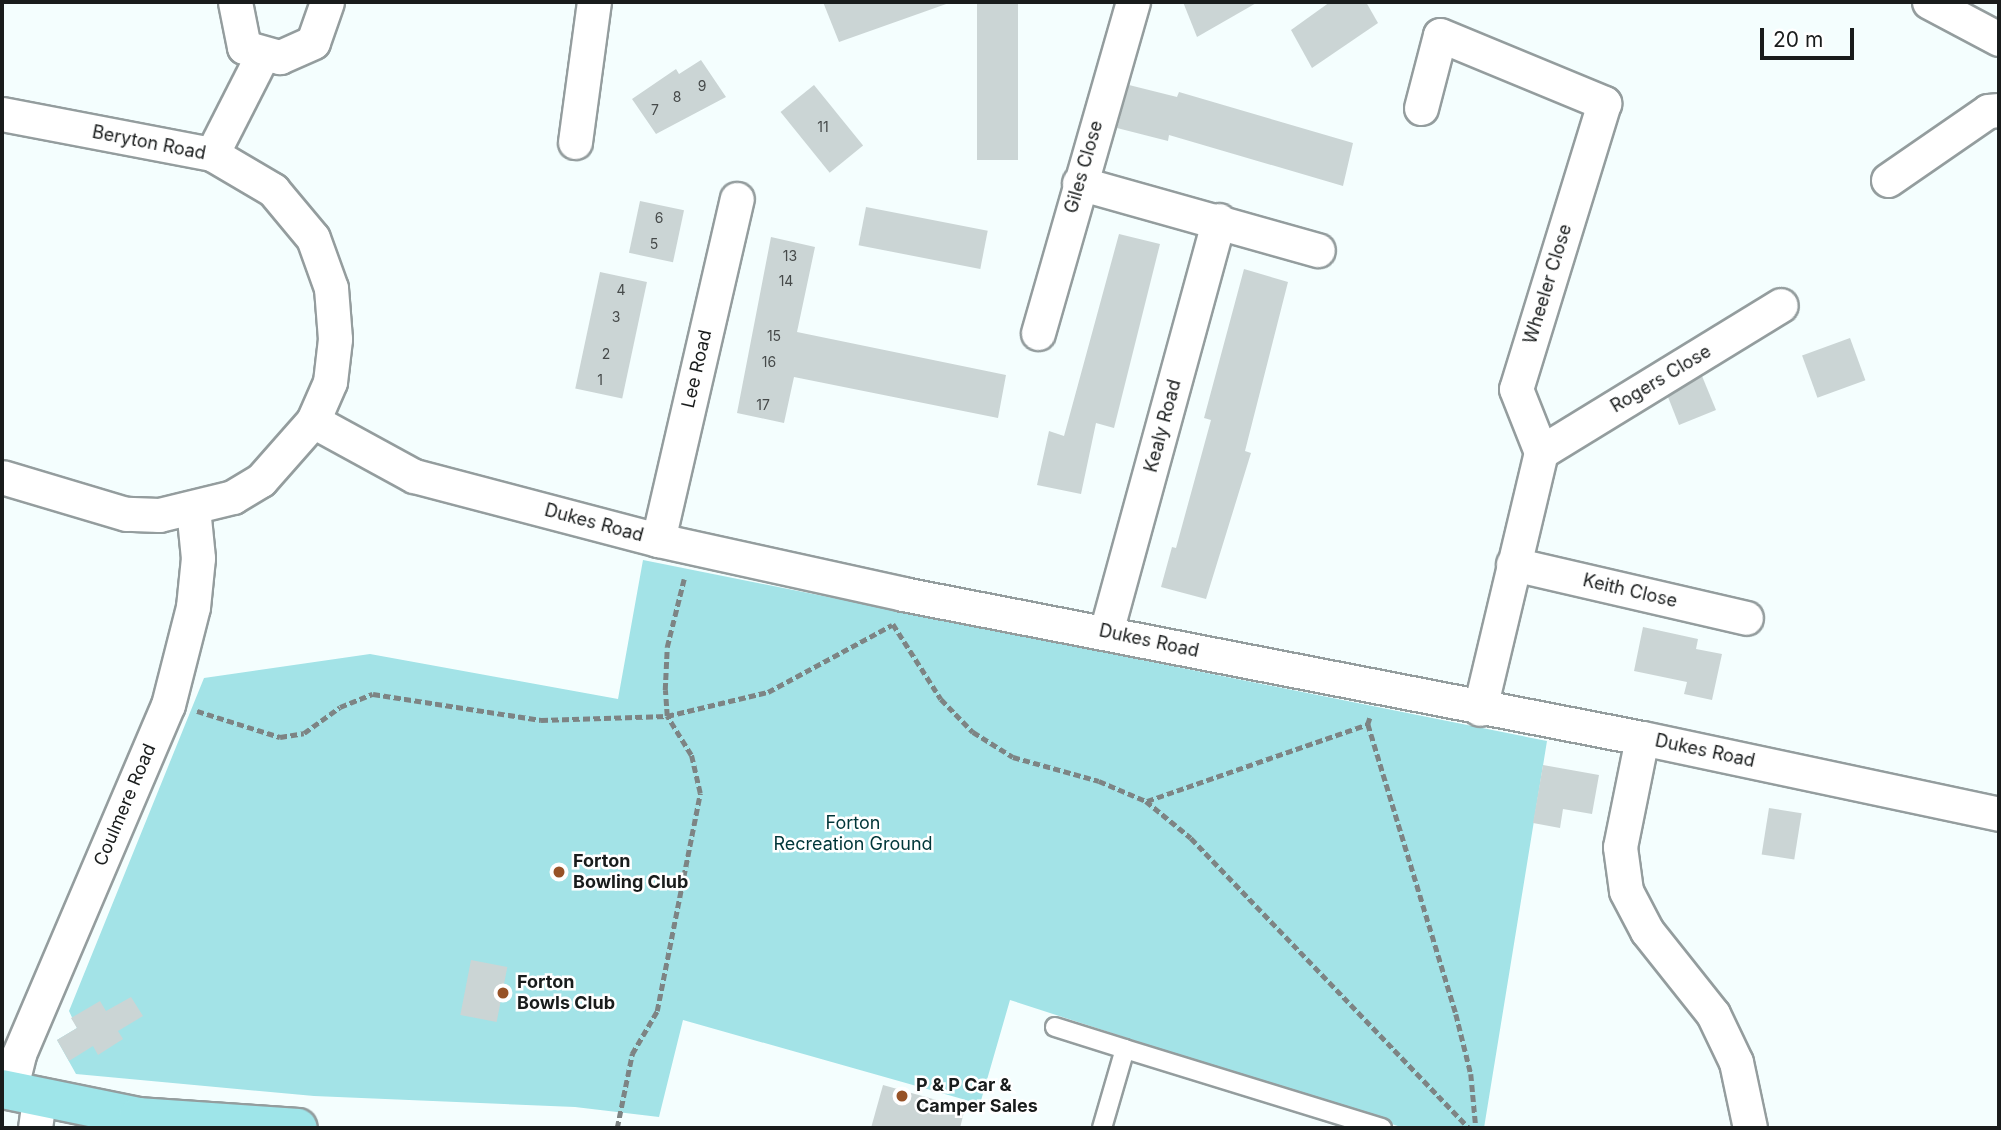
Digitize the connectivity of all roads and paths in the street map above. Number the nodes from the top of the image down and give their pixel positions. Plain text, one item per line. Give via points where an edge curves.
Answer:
1 (235, 2) edge
2 (327, 2) edge
3 (594, 2) edge
4 (1133, 2) edge
5 (1929, 2) edge
6 (1999, 39) edge
7 (262, 54) junction
8 (1421, 108) dead end
9 (1999, 110) edge
10 (2, 114) edge
11 (575, 142) dead end
12 (212, 154) junction
13 (1888, 180) dead end
14 (1079, 183) junction
15 (737, 199) dead end
16 (1219, 220) junction
17 (1318, 250) dead end
18 (1781, 306) dead end
19 (1038, 333) dead end
20 (313, 421) junction
21 (1541, 452) junction
22 (2, 477) edge
23 (193, 508) junction
24 (658, 540) junction
25 (691, 547) junction
26 (1513, 564) junction
27 (898, 610) junction
28 (1746, 618) dead end
29 (1106, 632) junction
30 (1378, 690) junction
31 (168, 705) junction
32 (1480, 709) junction
33 (667, 716) junction
34 (1368, 724) junction
35 (1642, 738) junction
36 (1146, 801) junction
37 (1999, 814) edge
38 (1055, 1027) dead end
39 (1125, 1049) junction
40 (21, 1101) edge
41 (298, 1128) edge
42 (617, 1128) edge
43 (1102, 1128) edge
44 (1382, 1128) edge
45 (1469, 1128) edge
46 (1476, 1128) edge
47 (1750, 1128) edge

1 - 7 street via 244,47
2 - 7 street via 313,42 280,57
3 - 11 street
4 - 14 street, Giles Close
5 - 6 street
7 - 12 street
8 - 21 street, Wheeler Close via 1440,35 1604,103 1516,389
9 - 13 street via 1988,111
10 - 12 street, Beryton Road
12 - 20 street, Beryton Road via 273,190 313,237 331,288 335,340 330,382
14 - 16 street
14 - 19 street, Giles Close
15 - 24 street, Lee Road
16 - 17 street
16 - 29 street, Kealy Road
18 - 21 street, Rogers Close
20 - 23 street, Beryton Road via 261,480 233,497
20 - 24 street, Dukes Road via 414,476
21 - 26 street
22 - 23 street, Beryton Road via 126,514 159,515
23 - 31 street, Coulmere Road via 198,558 192,607
24 - 25 street, Dukes Road
25 - 27 street, Dukes Road
25 - 33 path via 667,647
26 - 28 street, Keith Close
26 - 32 street
27 - 29 street, Dukes Road
27 - 33 path via 768,692
27 - 36 path via 954,715 991,745 1034,765 1099,781
29 - 30 street, Dukes Road
30 - 32 street, Dukes Road
30 - 34 path
31 - 33 path via 213,714 280,737 304,733 340,707 373,694 541,720
31 - 40 street, Coulmere Road via 19,1054
32 - 35 street, Dukes Road
33 - 42 path via 691,755 700,793 657,1011 632,1054
34 - 36 path
34 - 46 path via 1459,1024 1471,1074
35 - 37 street, Dukes Road
35 - 47 street via 1619,847 1626,891 1647,931 1713,1014 1736,1062
36 - 45 path via 1206,853
38 - 39 lane
39 - 43 lane
39 - 44 lane
40 - 41 main road via 163,1120

